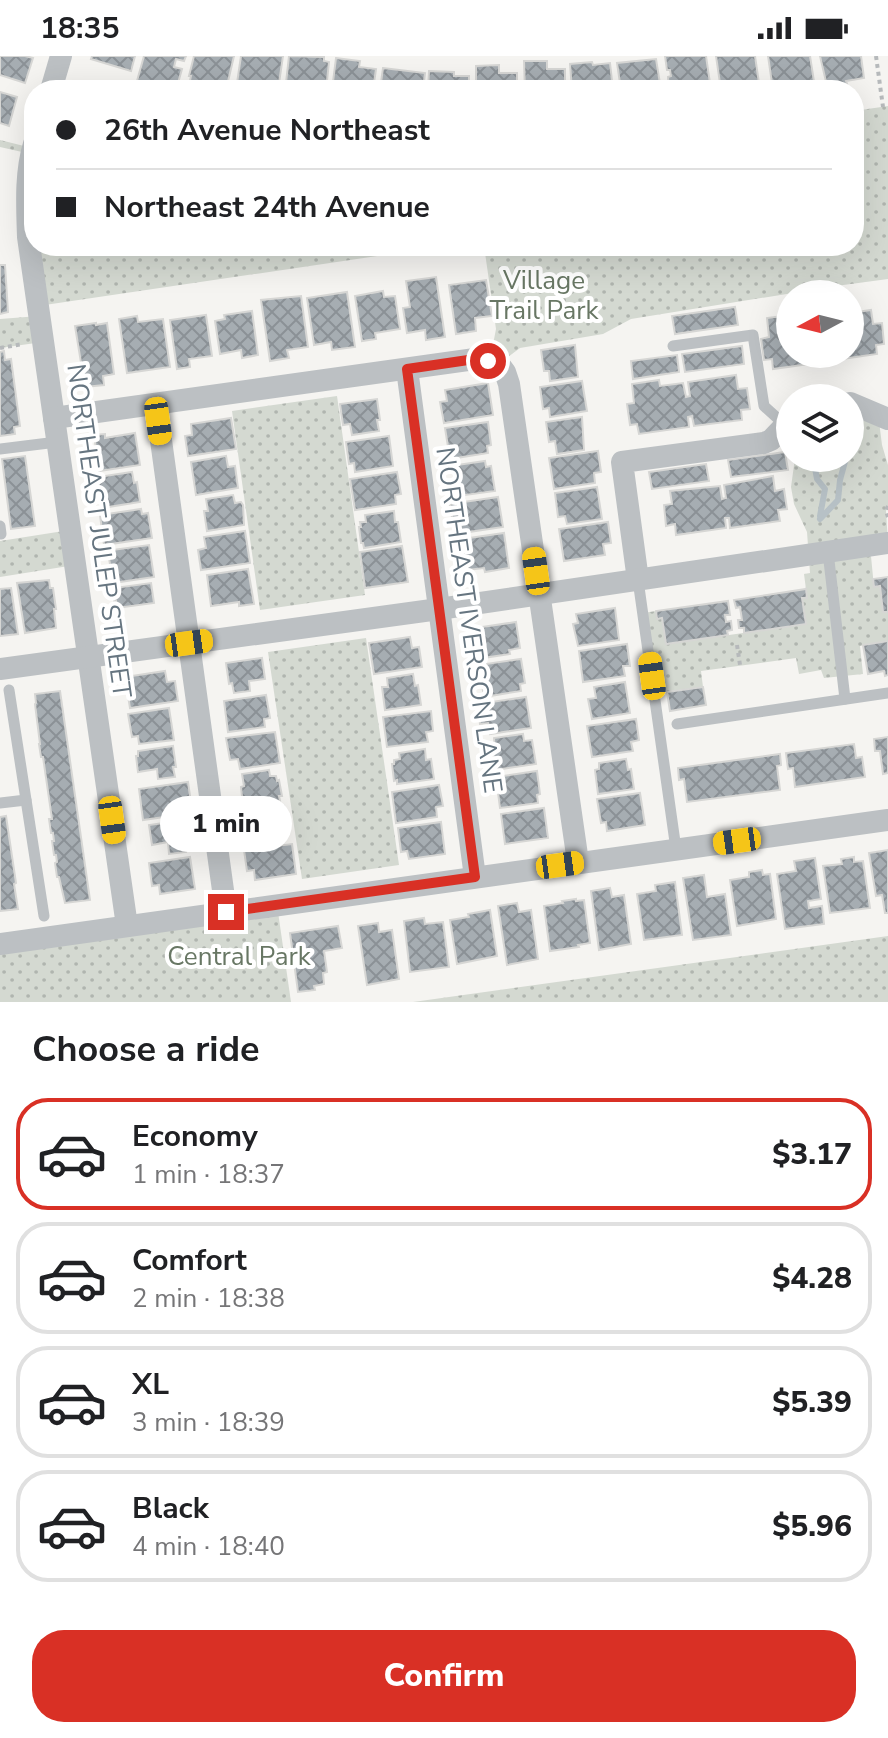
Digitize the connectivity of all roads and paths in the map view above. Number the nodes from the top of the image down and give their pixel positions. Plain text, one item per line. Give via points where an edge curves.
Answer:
1 (876, 56) edge
2 (54, 58) edge
3 (52, 80) edge
4 (883, 107) dead end
5 (31, 256) edge
6 (23, 344) dead end
7 (673, 346) dead end
8 (0, 348) edge
9 (407, 369) junction
10 (156, 404) junction
11 (864, 409) edge
12 (776, 414) edge
13 (54, 418) junction
14 (888, 419) edge
15 (776, 435) edge
16 (57, 442) junction
17 (0, 449) edge
18 (888, 506) edge
19 (888, 517) edge
20 (888, 543) edge
21 (828, 552) junction
22 (638, 580) junction
23 (540, 594) junction
24 (439, 609) junction
25 (189, 643) junction
26 (737, 645) dead end
27 (89, 657) junction
28 (740, 665) dead end
29 (4, 679) edge
30 (888, 693) edge
31 (845, 699) junction
32 (677, 724) dead end
33 (26, 800) junction
34 (0, 803) edge
35 (888, 820) edge
36 (676, 849) junction
37 (578, 862) junction
38 (475, 877) junction
39 (226, 912) junction
40 (44, 916) dead end
41 (127, 926) junction
42 (0, 944) edge

1 - 4 path
2 - 3 street
5 - 13 street, NORTHEAST JULEP STREET
6 - 8 path
7 - 12 lane via 753,335 764,406
9 - 10 street
9 - 23 street via 475,359 499,364 505,372
9 - 24 street, NORTHEAST IVERSON LANE
10 - 13 street
10 - 25 street
11 - 14 street
13 - 16 street, NORTHEAST JULEP STREET
15 - 22 street via 764,443 622,462
16 - 17 lane
16 - 27 street, NORTHEAST JULEP STREET
18 - 19 path
20 - 21 street
21 - 22 street
21 - 31 lane
22 - 23 street
22 - 36 lane
23 - 24 street
23 - 37 street
24 - 25 street
24 - 38 street, NORTHEAST IVERSON LANE
25 - 27 street
25 - 39 street
26 - 28 path
27 - 29 street
27 - 41 street, NORTHEAST JULEP STREET
29 - 33 lane
30 - 31 lane
31 - 32 lane
33 - 34 lane
33 - 40 lane
35 - 36 street
36 - 37 street
37 - 38 street
38 - 39 street
39 - 41 street
41 - 42 street

